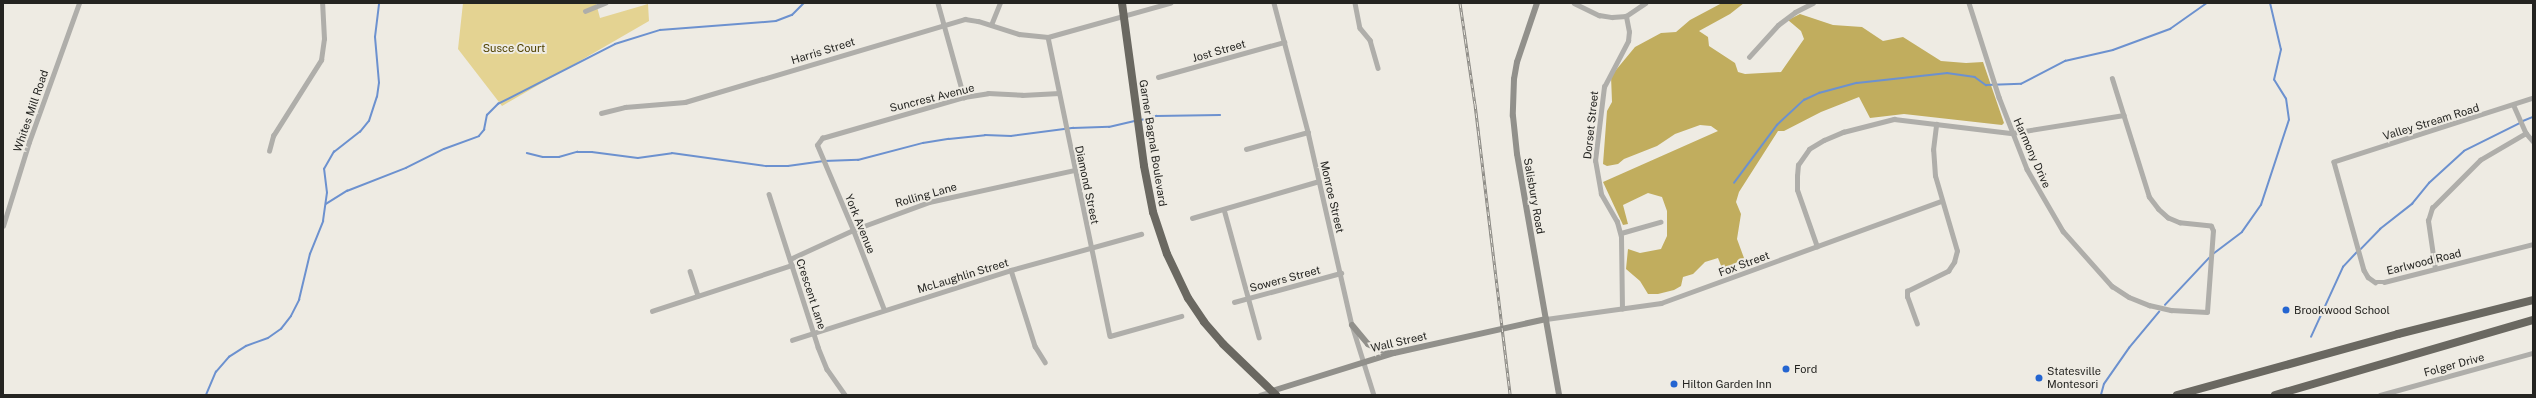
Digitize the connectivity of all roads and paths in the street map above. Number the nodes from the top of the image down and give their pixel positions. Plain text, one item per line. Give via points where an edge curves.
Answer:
1 (79, 3) edge
2 (322, 3) edge
3 (605, 3) edge
4 (938, 3) edge
5 (1000, 3) edge
6 (1122, 3) edge
7 (1170, 3) edge
8 (1274, 3) edge
9 (1354, 3) edge
10 (1537, 3) edge
11 (1574, 3) edge
12 (1645, 3) edge
13 (1813, 3) edge
14 (1969, 3) edge
15 (585, 11) dead end
16 (1124, 16) junction
17 (1626, 16) junction
18 (944, 24) junction
19 (991, 25) junction
20 (1048, 37) junction
21 (1284, 42) junction
22 (1749, 57) dead end
23 (1378, 68) dead end
24 (1158, 77) dead end
25 (2112, 79) dead end
26 (1059, 93) junction
27 (964, 97) junction
28 (2533, 98) edge
29 (2514, 106) junction
30 (601, 113) dead end
31 (2124, 115) junction
32 (1936, 124) junction
33 (1308, 132) junction
34 (2012, 133) junction
35 (2526, 133) junction
36 (2533, 141) edge
37 (817, 145) joint
38 (1246, 149) dead end
39 (269, 151) dead end
40 (2334, 162) joint
41 (1074, 170) junction
42 (1319, 181) junction
43 (769, 194) dead end
44 (1941, 201) junction
45 (1224, 209) junction
46 (1192, 218) dead end
47 (1660, 222) dead end
48 (3, 226) edge
49 (854, 230) junction
50 (1141, 234) dead end
51 (1621, 234) junction
52 (2533, 244) edge
53 (1091, 247) junction
54 (1817, 247) junction
55 (790, 259) junction
56 (792, 265) junction
57 (2435, 269) junction
58 (1011, 270) junction
59 (690, 271) dead end
60 (1341, 273) junction
61 (698, 296) junction
62 (1249, 298) junction
63 (2533, 300) edge
64 (1234, 302) dead end
65 (1622, 309) junction
66 (884, 310) junction
67 (652, 311) dead end
68 (1181, 316) dead end
69 (1546, 319) junction
70 (2533, 320) edge
71 (1917, 324) dead end
72 (1352, 326) junction
73 (813, 333) junction
74 (1259, 337) dead end
75 (792, 340) dead end
76 (1394, 353) junction
77 (2533, 353) edge
78 (1045, 362) dead end
79 (1362, 362) junction
80 (1274, 393) edge
81 (845, 395) edge
82 (1260, 395) edge
83 (1282, 395) edge
84 (1374, 395) edge
85 (1559, 395) edge
86 (2177, 395) edge
87 (2275, 395) edge
88 (2380, 395) edge

1 - 48 street, Whites Mill Road via 29,142
2 - 39 street via 324,39 321,60 273,136
3 - 15 street
4 - 18 street
5 - 19 street
6 - 16 highway, Garner Bagnal Boulevard
7 - 16 street
8 - 21 street, Monroe Street
9 - 23 street via 1360,28 1371,44
10 - 69 street, Salisbury Road via 1517,62 1513,116 1517,154
11 - 17 street via 1598,15
12 - 17 street
13 - 22 street via 1778,25
14 - 34 street, Harmony Drive
16 - 20 street
16 - 80 highway, Garner Bagnal Boulevard via 1144,166 1153,212 1167,254 1188,298 1204,322
17 - 51 street, Dorset Street via 1628,41 1604,87 1595,161 1602,194
18 - 19 street, Harris Street via 965,19
18 - 27 street
18 - 30 street, Harris Street via 685,102 625,107
19 - 20 street, Harris Street via 1019,34
20 - 26 street, Diamond Street
21 - 24 street, Jost Street
21 - 33 street, Monroe Street
25 - 31 street
26 - 27 street, Suncrest Avenue via 1022,96 988,93
26 - 41 street, Diamond Street
27 - 37 street, Suncrest Avenue via 828,135
28 - 29 street, Valley Stream Road
29 - 35 street
29 - 40 street, Valley Stream Road
31 - 34 street
31 - 34 street, Harmony Drive via 2149,197 2158,209 2180,223 2211,226 2213,231 2207,312 2171,310 2149,305 2112,286 2086,259 2055,219 2027,169
32 - 34 street
32 - 44 street via 1934,170
32 - 54 street via 1907,119 1882,121 1843,132 1809,149 1798,165 1797,190
33 - 38 street
33 - 42 street, Monroe Street
35 - 36 street
35 - 57 street via 2480,160 2432,208 2428,221
37 - 49 street, York Avenue
40 - 57 street, Earlwood Road via 2368,277 2375,282 2384,282
41 - 49 street, Rolling Lane via 944,198
41 - 53 street, Diamond Street
42 - 45 street
42 - 60 street, Monroe Street
43 - 55 street, Crescent Lane
44 - 54 street, Fox Street
44 - 71 street via 1957,251 1948,271 1907,291
45 - 46 street
45 - 62 street
47 - 51 street
49 - 55 street, Rolling Lane
49 - 66 street, York Avenue
50 - 53 street, McLaughlin Street
51 - 65 street, Dorset Street
52 - 57 street, Earlwood Road
53 - 58 street, McLaughlin Street
53 - 68 street, Diamond Street via 1110,336
54 - 65 street, Fox Street via 1678,298 1654,305
55 - 56 street, Crescent Lane
56 - 61 street
56 - 73 street, Crescent Lane
58 - 66 street, McLaughlin Street
58 - 78 street via 1035,346
59 - 61 street
60 - 62 street, Sowers Street
60 - 72 street, Monroe Street
61 - 67 street
62 - 64 street, Sowers Street
62 - 74 street
63 - 86 highway
65 - 69 street, Fox Street
66 - 73 street, McLaughlin Street
69 - 76 street, Wall Street
69 - 85 street, Salisbury Road
70 - 87 highway
72 - 76 street via 1368,344
72 - 79 street, Monroe Street
73 - 75 street, McLaughlin Street
73 - 81 street, Crescent Lane via 827,369
76 - 79 street, Wall Street
77 - 88 street, Folger Drive
79 - 80 street, Wall Street
79 - 84 street, Monroe Street
80 - 82 street, Wall Street
80 - 83 highway, Garner Bagnal Boulevard

